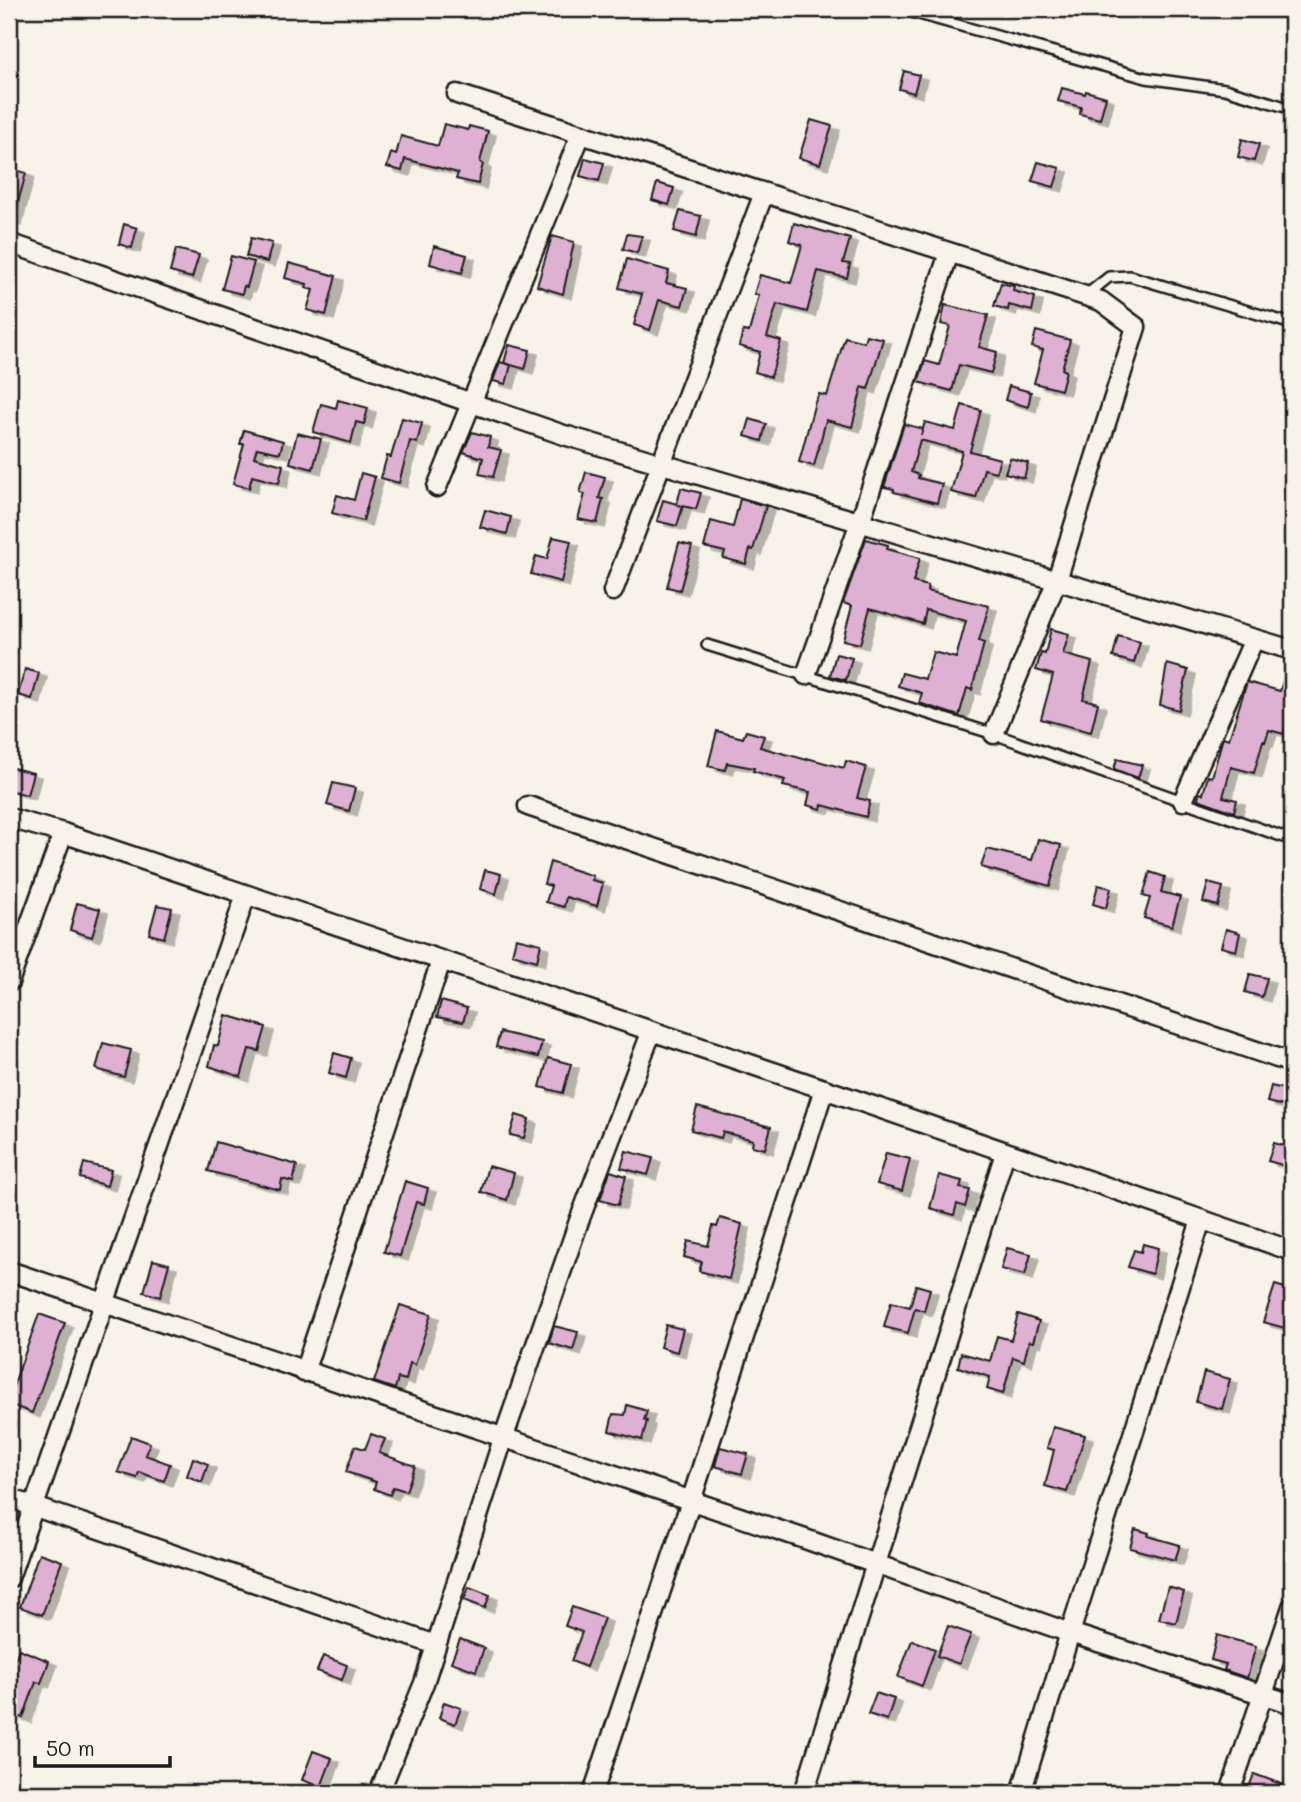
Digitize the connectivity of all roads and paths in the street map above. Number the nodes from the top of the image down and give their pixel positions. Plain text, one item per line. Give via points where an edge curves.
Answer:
1 (901, 9) edge
2 (457, 94) dead end
3 (1292, 109) edge
4 (581, 134) junction
5 (764, 193) junction
6 (9, 243) edge
7 (949, 253) junction
8 (1086, 296) junction
9 (1292, 324) edge
10 (472, 402) junction
11 (660, 463) junction
12 (437, 487) dead end
13 (860, 522) junction
14 (1057, 580) junction
15 (612, 591) dead end
16 (1254, 639) junction
17 (707, 645) dead end
18 (1292, 650) edge
19 (806, 675) junction
20 (994, 734) junction
21 (1183, 801) junction
22 (528, 806) dead end
23 (9, 818) edge
24 (63, 832) junction
25 (1292, 840) edge
26 (246, 895) junction
27 (441, 961) junction
28 (9, 982) edge
29 (651, 1032) junction
30 (1292, 1063) edge
31 (824, 1089) junction
32 (1006, 1153) junction
33 (1201, 1220) junction
34 (1292, 1251) edge
35 (9, 1272) edge
36 (104, 1304) junction
37 (304, 1372) junction
38 (503, 1439) junction
39 (9, 1498) edge
40 (691, 1501) junction
41 (34, 1506) junction
42 (875, 1563) junction
43 (9, 1578) edge
44 (1292, 1607) edge
45 (1070, 1633) junction
46 (436, 1645) junction
47 (1264, 1695) junction
48 (1292, 1704) edge
49 (379, 1793) edge
50 (593, 1793) edge
51 (804, 1793) edge
52 (1021, 1793) edge
53 (1230, 1793) edge

1 - 3 lane via 1146,78 1225,89
2 - 4 street
4 - 5 street
4 - 10 street
5 - 7 street
5 - 11 street
6 - 10 street
7 - 8 street
7 - 13 street
8 - 9 lane via 1109,277 1130,276
8 - 14 street via 1101,301 1136,327
10 - 11 street
10 - 12 street
11 - 13 street
11 - 15 street
13 - 14 street
13 - 19 street
14 - 16 street
14 - 20 street
16 - 18 street
16 - 21 street
17 - 19 lane
19 - 20 lane
20 - 21 lane
21 - 25 lane
22 - 30 street
23 - 24 street
24 - 26 street
24 - 28 street
26 - 27 street
26 - 36 street
27 - 29 street
27 - 37 street
29 - 31 street
29 - 38 street
31 - 32 street
31 - 40 street
32 - 33 street
32 - 42 street
33 - 34 street
33 - 45 street
35 - 36 street
36 - 37 street
36 - 41 street
37 - 38 street
38 - 40 street
38 - 46 street
39 - 41 street
40 - 42 street
40 - 50 street
41 - 43 street
41 - 46 street
42 - 45 street
42 - 51 street
44 - 47 street
45 - 47 street
45 - 52 street
46 - 49 street
47 - 48 street
47 - 53 street

